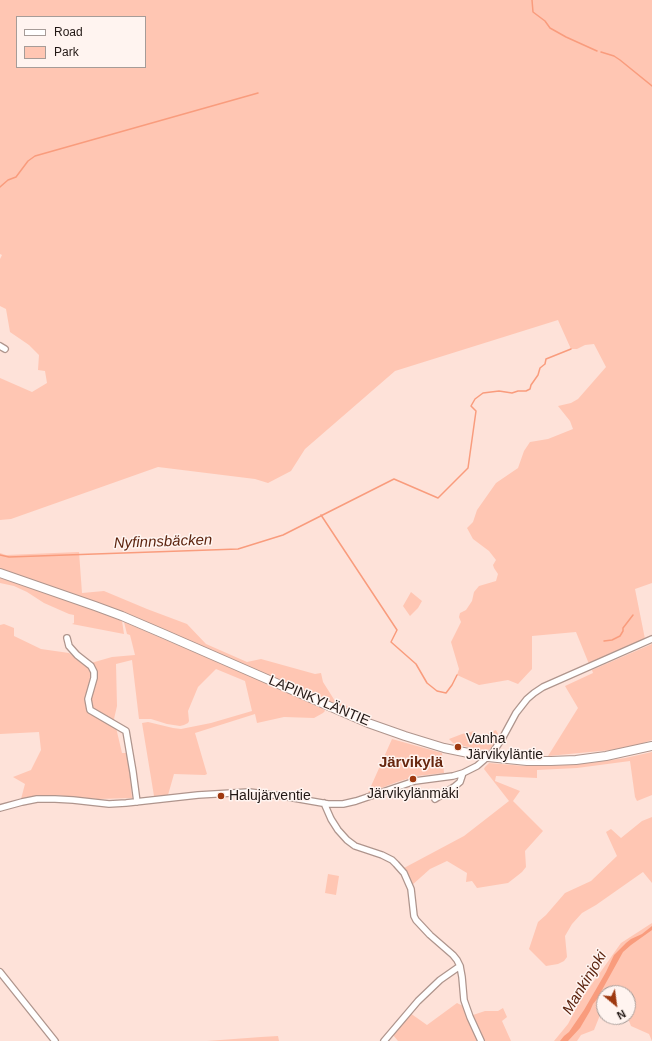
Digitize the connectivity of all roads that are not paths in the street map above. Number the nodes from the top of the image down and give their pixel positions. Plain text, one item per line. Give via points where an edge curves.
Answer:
1 (0, 573) edge
2 (67, 638) dead end
3 (652, 639) edge
4 (652, 746) edge
5 (488, 757) junction
6 (463, 773) junction
7 (436, 799) dead end
8 (137, 802) junction
9 (324, 803) junction
10 (0, 808) edge
11 (460, 966) junction
12 (0, 972) edge
13 (55, 1041) edge
14 (384, 1041) edge
15 (481, 1041) edge

1 - 5 main road, LAPINKYLÄNTIE via 122,616 368,723 444,748
2 - 8 street via 69,646 94,672 88,700 90,710 126,731
3 - 5 street via 534,693 516,714
4 - 5 main road, LAPINKYLÄNTIE via 576,760 527,761
5 - 6 street
6 - 7 street via 460,782
6 - 9 street via 415,781 343,804
8 - 9 street via 249,792
8 - 10 street via 109,804 38,799
9 - 11 street via 331,819 347,840 355,846 392,860 401,868 411,889 416,920 453,955
11 - 14 street via 440,980 418,1001
11 - 15 street via 464,1000
12 - 13 street

